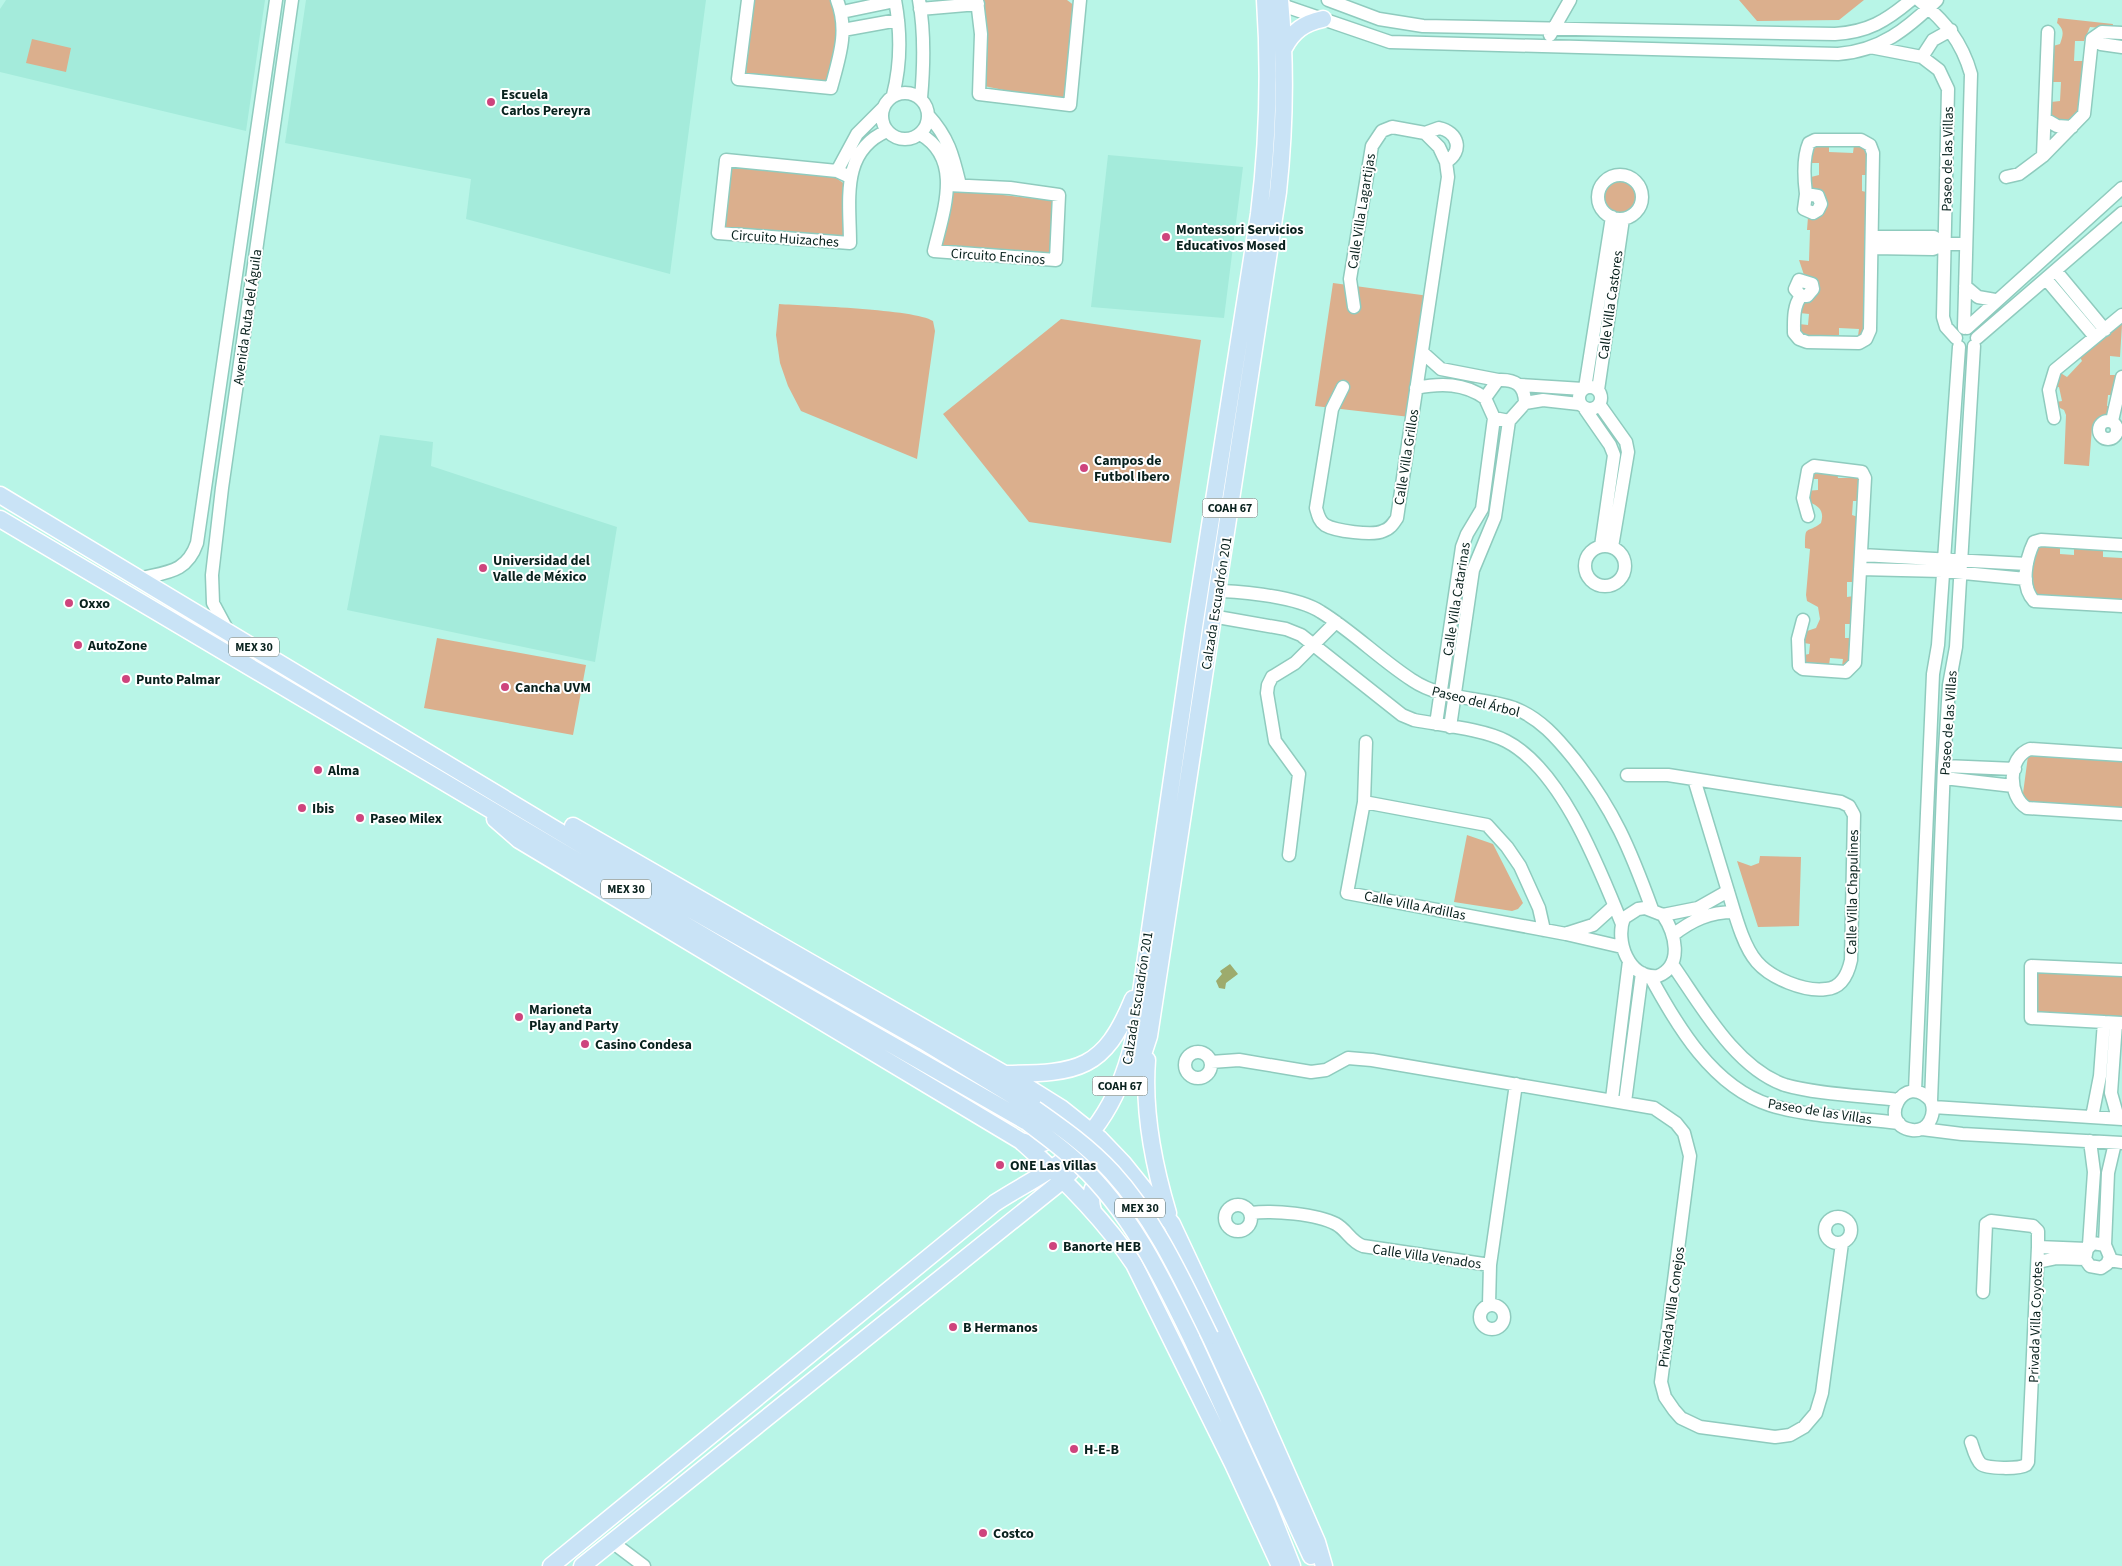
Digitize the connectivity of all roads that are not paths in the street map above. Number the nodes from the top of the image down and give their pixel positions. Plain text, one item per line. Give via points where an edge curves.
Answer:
1 (276, 0) edge
2 (292, 0) edge
3 (748, 0) edge
4 (837, 0) edge
5 (1080, 0) edge
6 (1328, 0) edge
7 (1570, 0) edge
8 (1911, 0) edge
9 (895, 1) edge
10 (1273, 1) edge
11 (977, 2) edge
12 (1928, 3) edge
13 (919, 5) edge
14 (842, 12) junction
15 (1323, 19) junction
16 (898, 20) junction
17 (1554, 28) junction
18 (843, 30) junction
19 (1866, 30) junction
20 (1951, 30) junction
21 (2048, 32) dead end
22 (2122, 33) edge
23 (2092, 38) junction
24 (1543, 46) junction
25 (2121, 46) edge
26 (1284, 48) junction
27 (1871, 49) junction
28 (1922, 57) junction
29 (893, 95) junction
30 (920, 98) junction
31 (883, 108) junction
32 (928, 115) junction
33 (2045, 119) junction
34 (1949, 125) junction
35 (1971, 125) junction
36 (2072, 127) junction
37 (887, 131) junction
38 (1425, 133) junction
39 (857, 134) junction
40 (920, 134) junction
41 (866, 144) junction
42 (255, 147) junction
43 (945, 148) junction
44 (271, 149) junction
45 (2043, 156) junction
46 (1446, 162) junction
47 (837, 171) junction
48 (850, 177) junction
49 (2006, 177) dead end
50 (954, 185) junction
51 (2118, 191) edge
52 (1806, 194) dead end
53 (2122, 205) edge
54 (2122, 213) edge
55 (1617, 218) dead end
56 (1872, 243) junction
57 (1945, 244) junction
58 (1965, 244) junction
59 (2051, 275) junction
60 (1965, 286) junction
61 (1801, 296) dead end
62 (1995, 300) junction
63 (1354, 308) dead end
64 (2122, 315) edge
65 (2100, 333) junction
66 (1961, 335) junction
67 (1976, 342) junction
68 (1422, 352) junction
69 (2122, 377) edge
70 (1498, 380) junction
71 (1520, 385) junction
72 (1343, 387) dead end
73 (1416, 388) junction
74 (1589, 389) junction
75 (1485, 398) junction
76 (1525, 403) junction
77 (1599, 404) junction
78 (1582, 406) junction
79 (1494, 418) junction
80 (2054, 418) dead end
81 (1509, 421) junction
82 (2112, 421) dead end
83 (0, 495) edge
84 (1808, 516) dead end
85 (0, 519) edge
86 (2122, 545) edge
87 (1861, 555) junction
88 (1999, 562) junction
89 (2027, 564) junction
90 (1944, 565) junction
91 (1962, 566) junction
92 (1860, 569) junction
93 (1999, 576) junction
94 (142, 578) junction
95 (2026, 579) junction
96 (1218, 590) junction
97 (1199, 591) junction
98 (2122, 606) edge
99 (1196, 613) junction
100 (1214, 616) junction
101 (1803, 620) dead end
102 (1336, 622) junction
103 (228, 631) junction
104 (1315, 645) junction
105 (1440, 694) junction
106 (1454, 696) junction
107 (1436, 724) junction
108 (1450, 728) junction
109 (1366, 742) dead end
110 (2122, 755) edge
111 (1987, 769) junction
112 (2015, 769) junction
113 (1944, 772) junction
114 (1628, 776) dead end
115 (1694, 779) junction
116 (1986, 783) junction
117 (2013, 786) junction
118 (508, 799) junction
119 (1364, 802) junction
120 (484, 805) junction
121 (2122, 814) edge
122 (1289, 856) dead end
123 (1728, 891) junction
124 (1614, 906) junction
125 (1657, 912) junction
126 (1700, 912) junction
127 (1734, 912) junction
128 (1622, 924) junction
129 (1544, 930) junction
130 (1566, 934) junction
131 (1674, 935) junction
132 (1622, 946) junction
133 (1629, 961) junction
134 (1672, 964) junction
135 (2122, 970) edge
136 (1646, 975) junction
137 (1141, 981) junction
138 (2114, 1022) edge
139 (1148, 1036) junction
140 (1625, 1048) junction
141 (1211, 1062) dead end
142 (1004, 1074) junction
143 (2106, 1076) junction
144 (1516, 1084) junction
145 (1915, 1091) junction
146 (1898, 1100) junction
147 (1619, 1101) junction
148 (1932, 1104) junction
149 (1061, 1108) junction
150 (2092, 1117) junction
151 (2120, 1118) edge
152 (1899, 1123) junction
153 (1922, 1128) junction
154 (1096, 1136) junction
155 (2090, 1141) junction
156 (1023, 1143) junction
157 (2118, 1143) edge
158 (1057, 1174) junction
159 (1133, 1174) junction
160 (1023, 1185) junction
161 (1078, 1196) junction
162 (1041, 1197) junction
163 (1093, 1211) junction
164 (1251, 1213) dead end
165 (1172, 1224) junction
166 (1842, 1243) dead end
167 (2038, 1247) junction
168 (2087, 1251) junction
169 (2122, 1252) edge
170 (2111, 1254) edge
171 (2038, 1262) junction
172 (1490, 1265) junction
173 (1983, 1292) dead end
174 (1489, 1305) dead end
175 (1971, 1442) dead end
176 (612, 1542) junction
177 (551, 1566) edge
178 (582, 1566) edge
179 (644, 1566) edge
180 (1280, 1566) edge
181 (1292, 1566) edge
182 (1316, 1566) edge
183 (1324, 1566) edge

1 - 42 street, Avenida Ruta del Águila
2 - 44 street, Avenida Ruta del Águila
3 - 18 street via 738,79 831,88 844,44
4 - 14 street
5 - 11 street via 1070,105 979,94 982,54
6 - 17 street via 1399,24
7 - 17 street
8 - 19 street
9 - 14 street
9 - 16 street
10 - 15 street
10 - 26 main road, Calzada Escuadrón 201 / COAH 67
10 - 97 main road, Calzada Escuadrón 201 / COAH 67 via 1265,164
11 - 13 street
12 - 20 street, Paseo de las Villas
12 - 27 street via 1902,30
13 - 30 street via 924,68
14 - 18 street
15 - 24 street via 1390,42
15 - 26 main road via 1299,28
16 - 18 street
16 - 29 street via 898,69
17 - 19 street via 1835,34
17 - 24 street
19 - 27 street
20 - 28 street via 1933,40
20 - 35 street, Paseo de las Villas via 1967,56 1971,74
21 - 33 street
22 - 23 street via 2102,32
22 - 25 street
23 - 25 street via 2101,44
23 - 36 street via 2084,114
24 - 27 street via 1838,54
26 - 96 main road, Calzada Escuadrón 201 / COAH 67 via 1284,134 1278,192
27 - 28 street, Paseo de las Villas
28 - 34 street, Paseo de las Villas via 1933,63 1948,89
29 - 30 street via 907,92
29 - 31 street
30 - 32 street
31 - 37 street via 881,116
31 - 39 street
32 - 40 street
32 - 43 street, Circuito Encinos via 945,135
33 - 36 street via 2058,126
33 - 45 street
34 - 35 street
34 - 57 street, Paseo de las Villas
35 - 58 street, Paseo de las Villas
36 - 45 street
37 - 40 street via 906,139
37 - 41 street, Circuito Huizaches
38 - 46 street
38 - 46 street, Calle Villa Lagartijas via 1438,128 1453,134 1457,150
38 - 63 street, Calle Villa Lagartijas via 1392,127 1382,131 1372,146 1350,278
39 - 41 street
39 - 47 street
40 - 43 street
41 - 48 street, Circuito Huizaches via 855,159
42 - 44 street
42 - 94 street, Avenida Ruta del Águila via 197,543 193,555 184,565 171,572
43 - 50 street, Circuito Encinos
44 - 103 street, Avenida Ruta del Águila via 210,588 212,603
45 - 49 street via 2019,174
46 - 68 street via 1448,177
47 - 48 street, Circuito Huizaches
47 - 48 street, Circuito Huizaches via 726,160 718,233 850,243
50 - 50 street, Circuito Encinos via 934,252 1056,260 1059,195
51 - 53 street
51 - 62 street
52 - 56 street via 1806,150 1809,142 1861,140 1870,145 1873,153
54 - 59 street
55 - 74 street, Calle Villa Castores
56 - 57 street via 1907,243 1934,238
56 - 61 street via 1870,330 1866,339 1860,343 1799,339 1794,333 1794,315
57 - 58 street
57 - 66 street, Paseo de las Villas via 1943,318 1946,327
58 - 60 street, Paseo de las Villas
59 - 65 street
59 - 67 street
60 - 62 street via 1978,297
60 - 66 street, Paseo de las Villas
62 - 66 street
64 - 65 street
65 - 80 street via 2055,370 2049,390
66 - 67 street via 1972,330
66 - 67 street via 1967,350
66 - 90 street, Paseo de las Villas
67 - 91 street, Paseo de las Villas
68 - 70 street via 1441,370
68 - 73 street, Calle Villa Grillos
69 - 82 street
70 - 71 street via 1507,379
70 - 75 street
71 - 74 street
71 - 76 street
72 - 73 street, Calle Villa Grillos via 1332,409 1316,508 1323,523 1334,529 1372,534 1387,529 1396,518
73 - 75 street via 1449,384 1472,390
74 - 77 street via 1601,396
74 - 78 street via 1579,394
75 - 79 street
76 - 78 street via 1543,400
76 - 81 street
77 - 78 street via 1592,409
77 - 78 street via 1626,442 1628,452 1607,546 1614,454
79 - 81 street
79 - 105 street, Calle Villa Catarinas via 1482,509 1462,547
81 - 106 street, Calle Villa Catarinas via 1495,517 1473,570
83 - 94 main road, MEX 30
84 - 87 street via 1803,498 1808,470 1814,466 1862,472 1866,478
85 - 120 main road, MEX 30
86 - 89 street via 2041,540 2034,542
87 - 90 street
87 - 92 street
88 - 89 street
88 - 91 street
88 - 93 street
89 - 95 street
90 - 91 street
90 - 92 street
90 - 145 street, Paseo de las Villas via 1933,674
91 - 93 street
91 - 113 street, Paseo de las Villas via 1956,647 1949,685
92 - 101 street via 1855,663 1852,668 1846,672 1799,666 1798,639
93 - 95 street
94 - 103 main road, MEX 30
95 - 98 street via 2029,596 2034,601
96 - 97 street, Paseo del Árbol
96 - 100 main road, Calzada Escuadrón 201 / COAH 67
96 - 102 street, Paseo del Árbol via 1307,604
97 - 99 main road, Calzada Escuadrón 201 / COAH 67
99 - 100 street
99 - 137 main road, Calzada Escuadrón 201 / COAH 67
100 - 104 street via 1286,629
100 - 139 main road, Calzada Escuadrón 201 / COAH 67
102 - 104 street
102 - 105 street, Paseo del Árbol via 1412,680
103 - 118 main road, MEX 30
104 - 107 street via 1402,715
104 - 122 street via 1272,677 1267,693 1275,741 1299,774
105 - 106 street, Paseo del Árbol
105 - 107 street, Calle Villa Catarinas
106 - 108 street, Calle Villa Catarinas
106 - 125 street, Paseo del Árbol via 1514,708 1548,728 1615,817
107 - 108 street
108 - 124 street via 1505,740 1534,762 1588,842
109 - 119 street, Calle Villa Ardillas
110 - 112 street via 2030,749 2020,756
111 - 112 street
111 - 113 street
111 - 116 street
112 - 117 street
113 - 116 street
113 - 148 street, Paseo de las Villas
114 - 115 street via 1668,775
115 - 123 street, Calle Villa Chapulines
115 - 127 street, Calle Villa Chapulines via 1841,802 1849,806 1854,815 1851,960 1849,971 1837,985 1825,990 1817,989 1781,979 1768,971 1750,953
116 - 117 street
117 - 121 street via 2019,802 2027,808
118 - 142 main road via 572,825
118 - 182 main road, MEX 30, bridge via 1035,1109 1080,1142 1112,1172 1142,1210 1182,1278
119 - 129 street via 1487,825 1520,866 1539,908
119 - 129 street, Calle Villa Ardillas via 1347,893
120 - 156 main road via 500,826 519,840
120 - 181 main road, MEX 30, bridge via 768,974 1027,1122 1081,1166 1115,1205 1150,1256 1191,1337 1267,1503
123 - 126 street
123 - 127 street, Calle Villa Chapulines
124 - 128 street
124 - 130 street, Calle Villa Ardillas via 1593,925
125 - 126 street
125 - 128 street via 1638,908 1629,913
125 - 131 street
126 - 127 street
126 - 131 street
128 - 132 street
129 - 130 street, Calle Villa Ardillas
130 - 132 street, Calle Villa Ardillas
131 - 134 street
132 - 133 street
133 - 136 street
133 - 140 street
134 - 136 street via 1663,974
134 - 146 street, Paseo de las Villas via 1731,1045 1771,1079 1796,1088
135 - 138 street via 2031,966 2031,1018
136 - 140 street
136 - 152 street, Paseo de las Villas via 1699,1051 1738,1091 1782,1108
137 - 142 main road via 1119,1032 1100,1055 1067,1070 1046,1074
137 - 154 main road, Calzada Escuadrón 201 / COAH 67 via 1135,1033 1126,1072
138 - 143 street
139 - 154 main road, Calzada Escuadrón 201 / COAH 67 via 1126,1099
139 - 165 main road via 1146,1091 1150,1132
140 - 147 street
141 - 144 street via 1239,1060 1311,1072 1326,1070 1342,1060 1355,1058
142 - 149 main road
143 - 150 street
143 - 151 street
144 - 147 street
144 - 172 street, Calle Villa Venados
145 - 146 street
145 - 148 street
146 - 152 street via 1895,1112
147 - 166 street, Privada Villa Conejos via 1654,1108 1670,1117 1684,1133 1689,1145 1690,1171 1661,1382 1668,1403 1681,1418 1700,1427 1775,1437 1790,1435 1810,1421 1822,1394
148 - 150 street
148 - 153 street via 1932,1120
149 - 154 main road
149 - 156 main road via 1061,1124 1053,1139 1037,1144
150 - 151 street
152 - 153 street via 1910,1130
153 - 155 street via 1962,1134
154 - 158 main road, Calzada Escuadrón 201 / COAH 67
154 - 159 main road
155 - 157 street
155 - 168 street via 2094,1172
156 - 158 main road
156 - 160 main road via 1030,1165
157 - 170 street via 2108,1173
158 - 160 main road, COAH 67
158 - 161 main road
158 - 162 main road, COAH 67
159 - 163 main road via 1114,1171 1096,1181 1090,1201
159 - 165 main road
160 - 162 main road
160 - 177 main road, COAH 67 via 995,1203
161 - 162 main road
161 - 163 main road
162 - 176 main road, COAH 67
163 - 180 main road via 1120,1243 1157,1309
164 - 172 street, Calle Villa Venados via 1268,1212 1327,1220 1358,1244 1372,1249
165 - 183 main road via 1270,1435 1317,1542
167 - 168 street
167 - 171 street, Privada Villa Coyotes
167 - 173 street, Privada Villa Coyotes via 2038,1231 2033,1226 1987,1222
168 - 170 street via 2097,1242
168 - 170 street via 2090,1266 2097,1268 2104,1266
168 - 171 street
169 - 170 street
171 - 175 street, Privada Villa Coyotes via 2028,1462 2019,1468 1984,1466
172 - 174 street
176 - 178 main road, COAH 67
176 - 179 street

